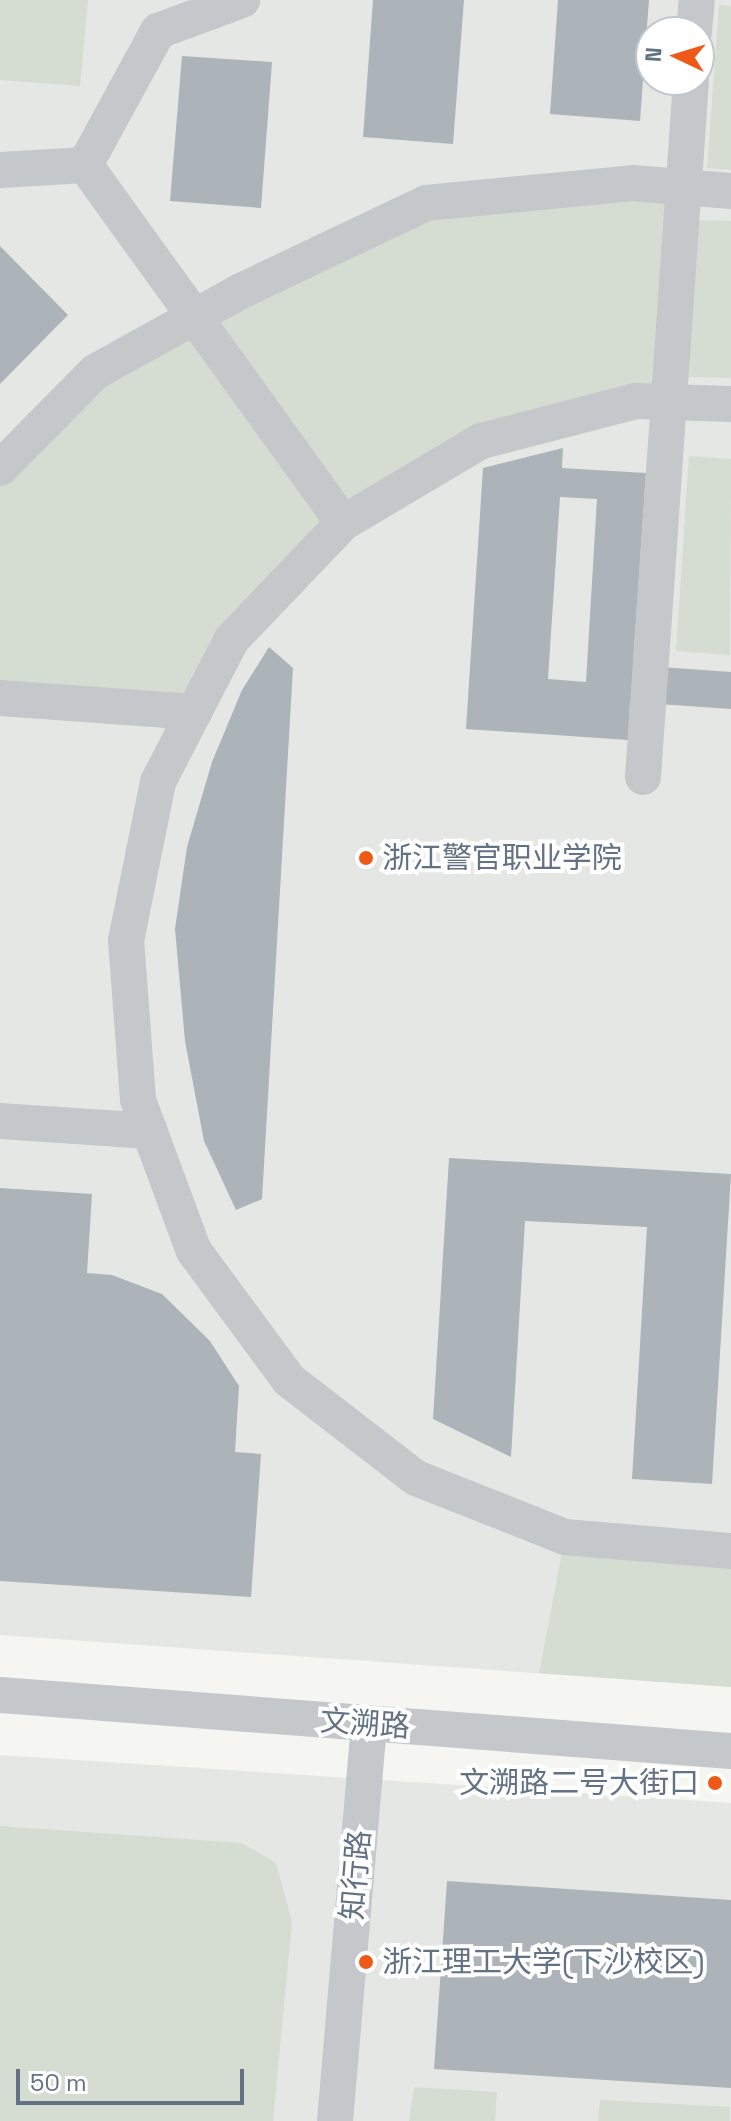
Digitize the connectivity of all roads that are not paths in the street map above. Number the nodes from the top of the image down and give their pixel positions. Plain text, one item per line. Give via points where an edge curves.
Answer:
1 (242, 0) edge
2 (690, 96) edge
3 (85, 165) junction
4 (0, 170) edge
5 (682, 187) junction
6 (731, 191) edge
7 (195, 316) junction
8 (667, 402) junction
9 (731, 404) edge
10 (0, 468) edge
11 (343, 523) junction
12 (0, 698) edge
13 (194, 712) junction
14 (643, 777) dead end
15 (0, 1121) edge
16 (150, 1131) junction
17 (731, 1551) edge
18 (0, 1695) edge
19 (369, 1724) junction
20 (731, 1751) edge
21 (335, 2121) edge

1 - 3 street via 158,31
2 - 5 street
3 - 4 street
3 - 7 street
5 - 6 street
5 - 7 street via 633,183 426,203
5 - 8 street
7 - 10 street via 95,372
7 - 11 street
8 - 9 street
8 - 11 street via 636,401 481,441
8 - 14 street
11 - 13 street via 232,639
12 - 13 street
13 - 16 street via 158,782 126,940 138,1100
15 - 16 street
16 - 17 street via 194,1251 289,1380 416,1478 565,1537
18 - 19 street, 文溯路
19 - 20 street, 文溯路
19 - 21 street, 知行路

